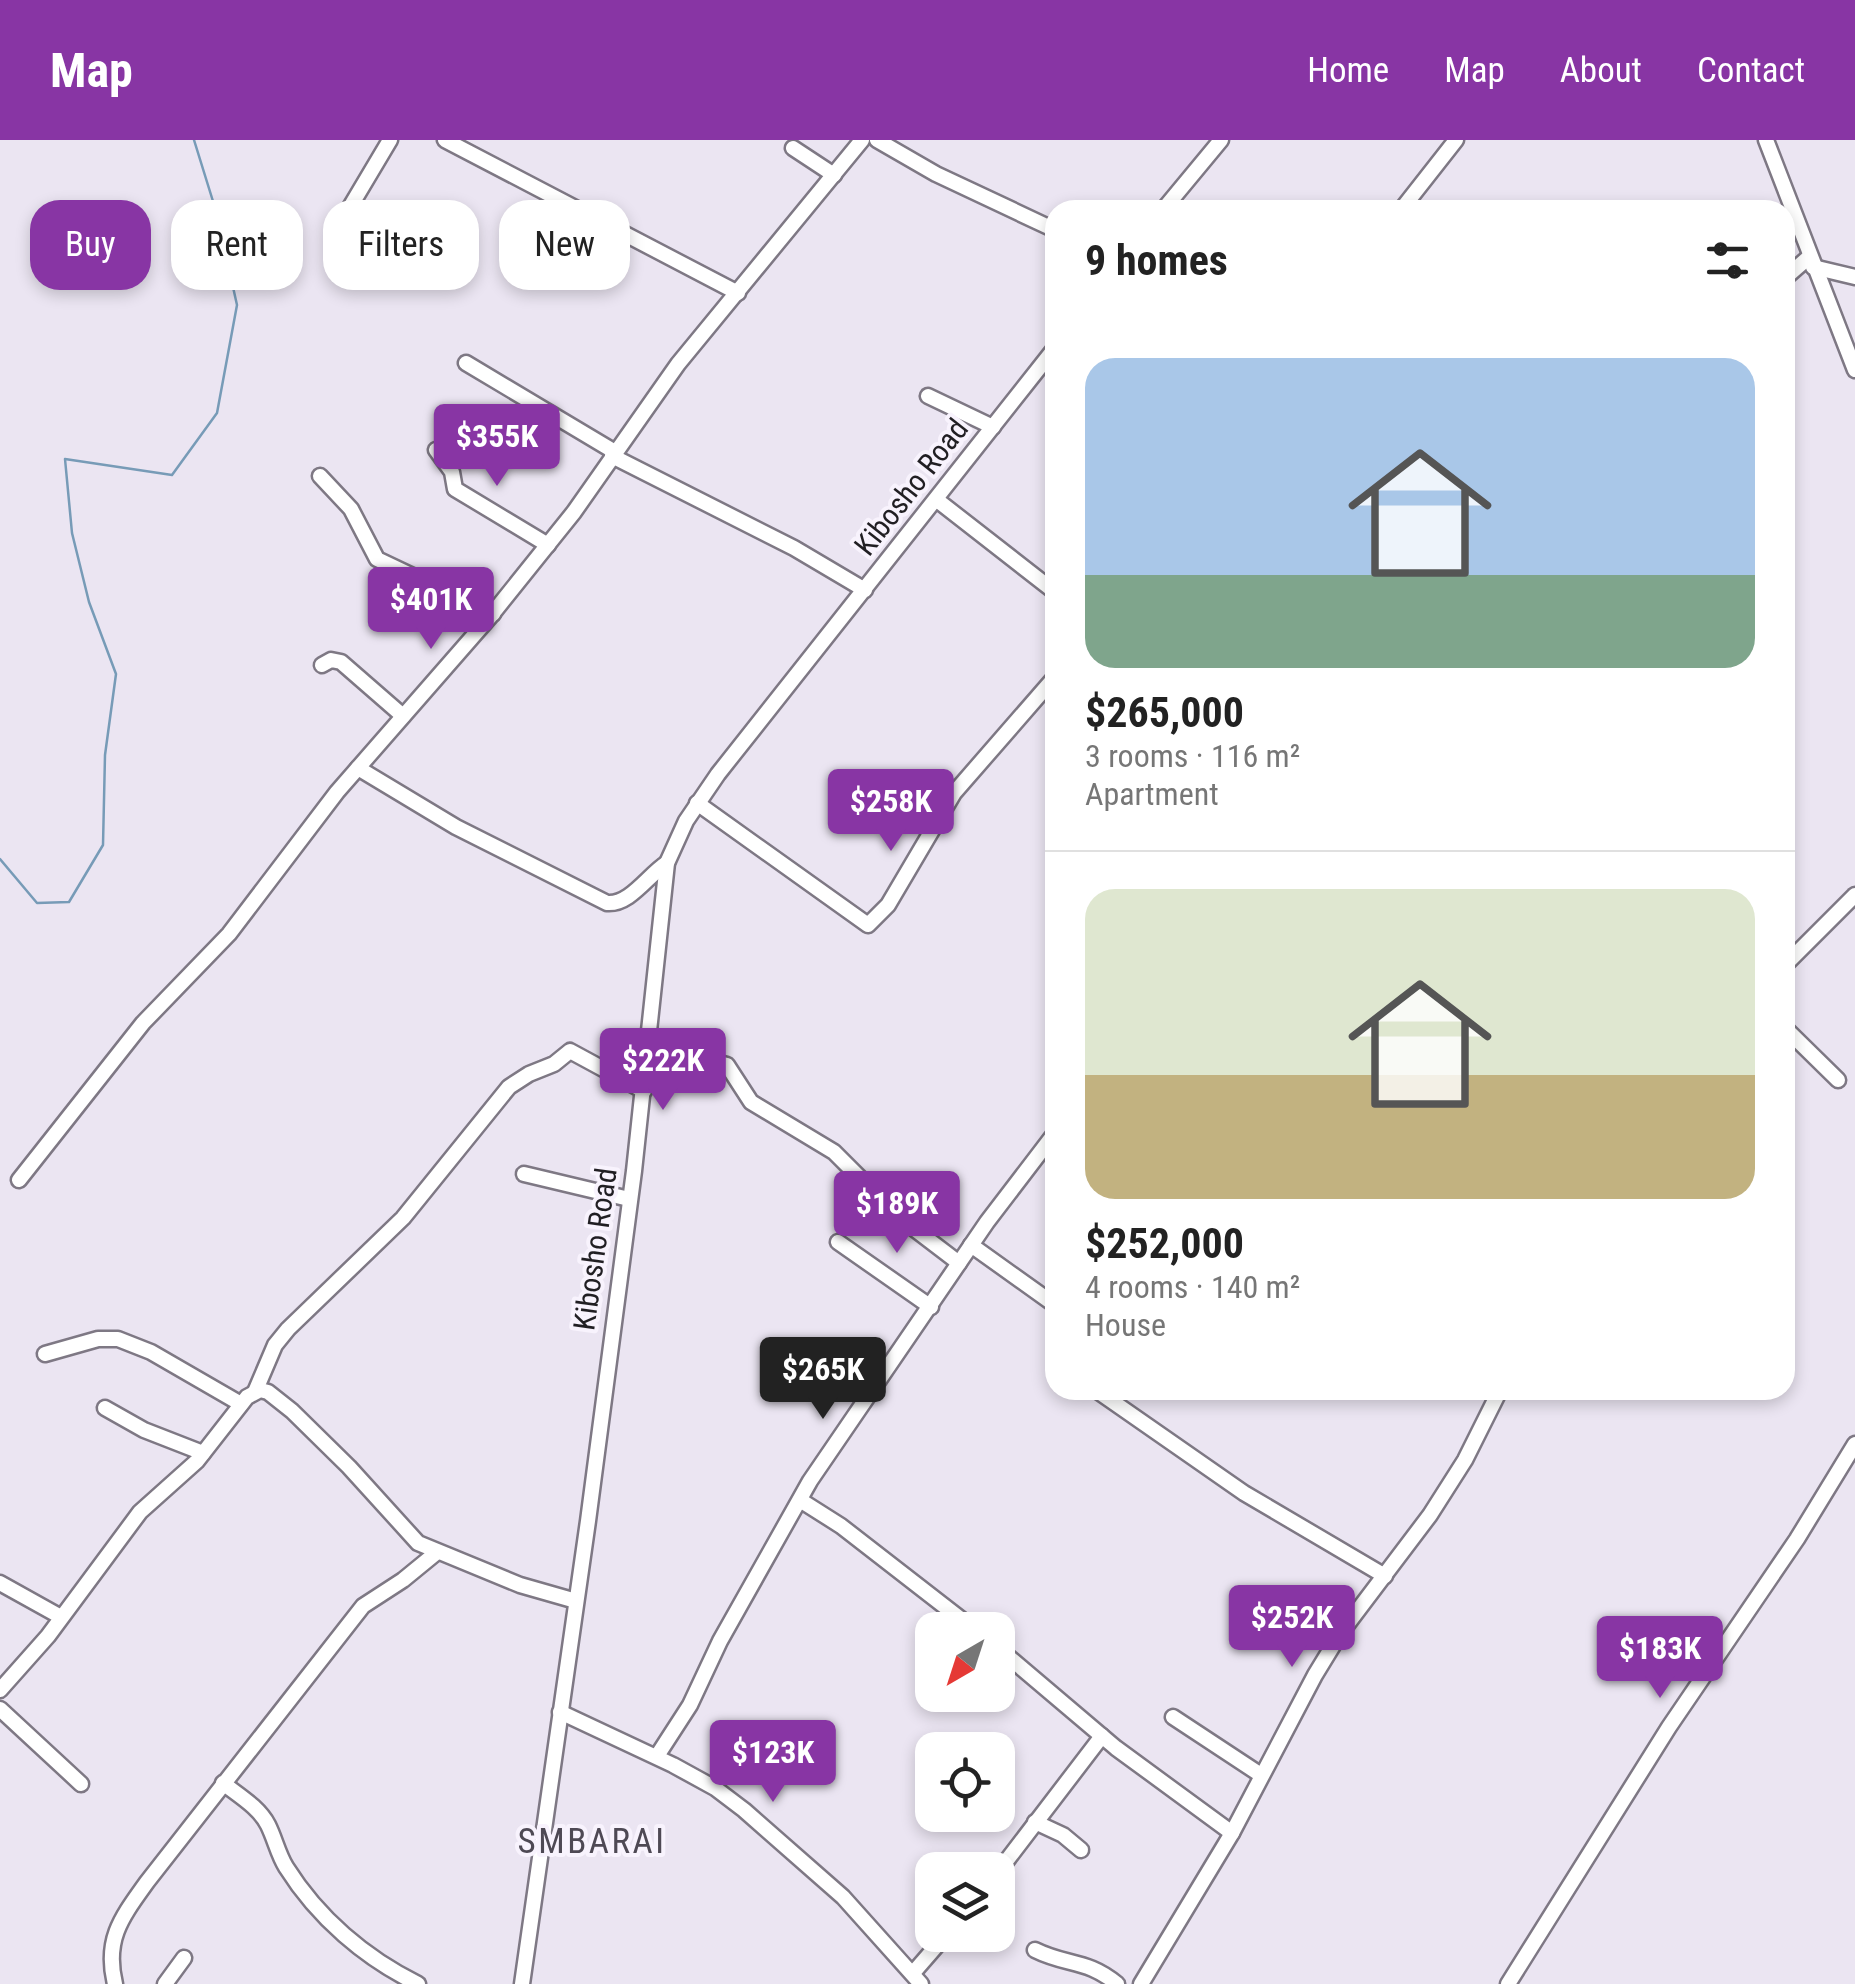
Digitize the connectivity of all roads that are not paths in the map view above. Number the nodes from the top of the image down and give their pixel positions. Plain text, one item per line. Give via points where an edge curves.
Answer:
1 (390, 140) edge
2 (445, 140) edge
3 (862, 140) edge
4 (876, 140) edge
5 (1221, 140) edge
6 (1456, 140) edge
7 (1766, 140) edge
8 (792, 148) dead end
9 (834, 175) junction
10 (354, 200) edge
11 (1170, 200) edge
12 (1409, 200) edge
13 (1788, 200) edge
14 (1795, 220) edge
15 (1045, 225) edge
16 (1855, 257) edge
17 (1810, 262) junction
18 (1795, 272) edge
19 (1849, 275) edge
20 (738, 293) junction
21 (1045, 361) edge
22 (466, 363) dead end
23 (1855, 370) edge
24 (928, 396) dead end
25 (994, 427) junction
26 (436, 450) dead end
27 (613, 454) junction
28 (320, 476) dead end
29 (936, 500) junction
30 (548, 546) junction
31 (1045, 584) edge
32 (865, 590) junction
33 (493, 614) junction
34 (322, 665) dead end
35 (1045, 688) edge
36 (403, 716) junction
37 (358, 768) junction
38 (697, 803) junction
39 (667, 863) junction
40 (1855, 894) edge
41 (1795, 955) edge
42 (1795, 1038) edge
43 (648, 1057) junction
44 (1838, 1080) dead end
45 (644, 1090) junction
46 (1045, 1146) edge
47 (524, 1174) dead end
48 (19, 1180) dead end
49 (630, 1199) junction
50 (838, 1242) dead end
51 (971, 1246) junction
52 (960, 1263) junction
53 (1045, 1298) edge
54 (931, 1307) junction
55 (45, 1354) dead end
56 (255, 1392) junction
57 (1110, 1400) edge
58 (1495, 1400) edge
59 (241, 1404) junction
60 (105, 1408) dead end
61 (1855, 1444) edge
62 (203, 1453) junction
63 (800, 1500) junction
64 (436, 1552) junction
65 (1385, 1576) junction
66 (0, 1583) edge
67 (576, 1601) junction
68 (952, 1612) edge
69 (61, 1618) junction
70 (1015, 1662) edge
71 (0, 1690) edge
72 (0, 1709) edge
73 (560, 1712) junction
74 (1172, 1716) dead end
75 (1102, 1736) junction
76 (657, 1756) junction
77 (1261, 1776) junction
78 (223, 1783) junction
79 (81, 1784) dead end
80 (1035, 1822) junction
81 (1232, 1833) junction
82 (1081, 1850) dead end
83 (1013, 1852) edge
84 (1035, 1950) dead end
85 (935, 1952) edge
86 (184, 1958) dead end
87 (917, 1979) edge
88 (115, 1984) edge
89 (165, 1984) edge
90 (418, 1984) edge
91 (522, 1984) edge
92 (1117, 1984) edge
93 (1141, 1984) edge
94 (1508, 1984) edge

1 - 10 street
2 - 20 street
3 - 9 street
4 - 15 street
5 - 11 street
6 - 12 street
7 - 13 street
8 - 9 street
9 - 20 street
14 - 17 street
16 - 19 street
17 - 18 street
17 - 19 street
17 - 23 street
20 - 27 street
21 - 25 street, Kibosho Road
22 - 27 street
24 - 25 street
25 - 29 street, Kibosho Road
26 - 30 street via 455,489
27 - 30 street
27 - 32 street
28 - 33 street via 350,509 377,558
29 - 31 street
29 - 32 street, Kibosho Road
30 - 33 street
32 - 38 street, Kibosho Road
33 - 36 street
34 - 36 street via 341,662
35 - 38 street via 954,792 888,906 868,924
36 - 37 street
37 - 39 street via 456,827 607,903 628,899
37 - 48 street via 229,934 144,1023
38 - 39 street, Kibosho Road
39 - 43 street, Kibosho Road
40 - 41 street
42 - 44 street
43 - 45 street, Kibosho Road
43 - 52 street via 727,1065 751,1102 834,1152 900,1218
45 - 49 street, Kibosho Road
45 - 56 street via 570,1052 509,1087 403,1218 288,1329
46 - 51 street
47 - 49 street
49 - 67 street, Kibosho Road
50 - 54 street
51 - 52 street
51 - 53 street
52 - 54 street
54 - 63 street
55 - 59 street via 118,1339
56 - 59 street
56 - 64 street via 268,1392 292,1411 407,1532
57 - 65 street via 1244,1493
58 - 65 street via 1465,1460
59 - 62 street
60 - 62 street
61 - 94 street
62 - 69 street via 140,1512
63 - 68 street
63 - 76 street
64 - 67 street
64 - 78 street via 363,1606
65 - 77 street via 1323,1661
66 - 69 street
67 - 73 street, Kibosho Road
69 - 71 street
70 - 75 street
72 - 79 street
73 - 76 street
73 - 91 street, Kibosho Road
74 - 77 street
75 - 80 street
75 - 81 street
76 - 87 street via 715,1788 768,1829
77 - 81 street
78 - 88 street via 116,1927
78 - 90 street via 268,1824 287,1868 332,1924
80 - 82 street
80 - 83 street
81 - 93 street
84 - 92 street via 1093,1966
85 - 87 street
86 - 89 street

